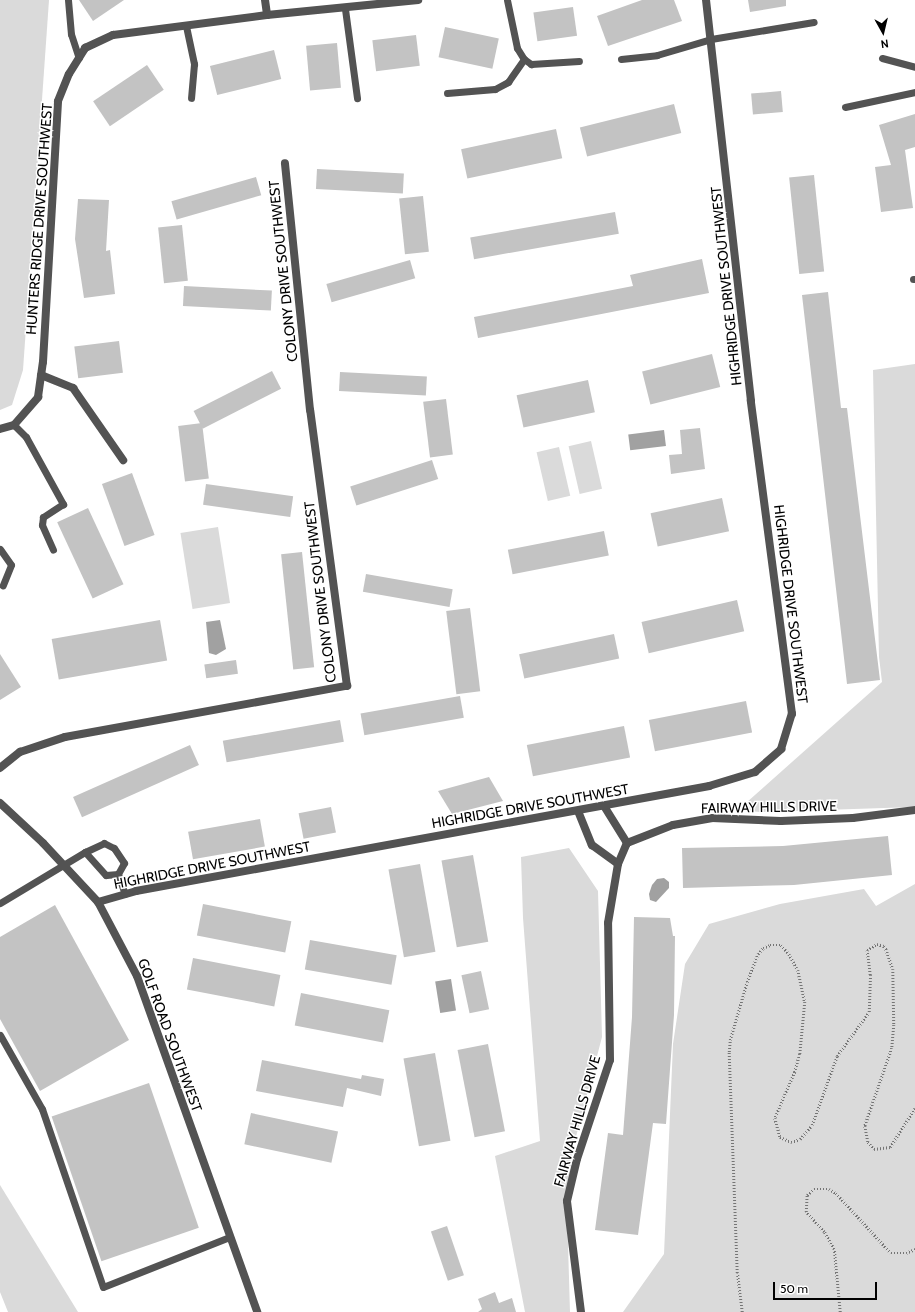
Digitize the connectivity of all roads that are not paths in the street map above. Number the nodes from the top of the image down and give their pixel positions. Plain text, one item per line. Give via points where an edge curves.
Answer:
1 (68, 0) edge
2 (265, 0) edge
3 (418, 0) edge
4 (507, 0) edge
5 (706, 0) edge
6 (345, 8) junction
7 (267, 15) junction
8 (814, 22) dead end
9 (186, 26) junction
10 (711, 39) junction
11 (79, 58) junction
12 (882, 58) dead end
13 (524, 59) junction
14 (621, 60) dead end
15 (579, 61) dead end
16 (915, 68) edge
17 (915, 92) edge
18 (447, 94) dead end
19 (191, 98) dead end
20 (357, 98) dead end
21 (844, 107) dead end
22 (285, 163) dead end
23 (41, 375) junction
24 (14, 424) junction
25 (0, 429) edge
26 (123, 460) dead end
27 (0, 549) edge
28 (53, 550) dead end
29 (3, 585) dead end
30 (0, 768) edge
31 (0, 803) edge
32 (604, 806) junction
33 (915, 810) edge
34 (578, 811) junction
35 (627, 843) junction
36 (85, 852) junction
37 (63, 863) junction
38 (618, 864) junction
39 (118, 874) junction
40 (125, 894) junction
41 (98, 902) junction
42 (0, 903) edge
43 (0, 1035) edge
44 (229, 1237) junction
45 (257, 1312) edge
46 (581, 1312) edge

1 - 11 lane via 70,34
2 - 7 street
3 - 6 street, HUNTERS RIDGE DRIVE SOUTHWEST
4 - 13 lane via 517,48
5 - 10 street, HIGHRIDGE DRIVE SOUTHWEST
6 - 7 street, HUNTERS RIDGE DRIVE SOUTHWEST
6 - 20 lane
7 - 9 street, HUNTERS RIDGE DRIVE SOUTHWEST
8 - 10 lane
9 - 11 street, HUNTERS RIDGE DRIVE SOUTHWEST via 113,35 85,48
9 - 19 lane via 194,64
10 - 14 lane via 657,55
10 - 32 street, HIGHRIDGE DRIVE SOUTHWEST via 751,401 792,714 782,749 755,772 709,786
11 - 23 street, HUNTERS RIDGE DRIVE SOUTHWEST via 58,101
12 - 16 lane
13 - 15 lane via 531,64
13 - 18 lane via 508,82 495,89
17 - 21 lane
22 - 30 street, COLONY DRIVE SOUTHWEST via 310,410 347,686 65,737 20,752
23 - 24 street, HUNTERS RIDGE DRIVE SOUTHWEST via 38,397
23 - 26 street via 73,388
24 - 25 street, HUNTERS RIDGE DRIVE SOUTHWEST
24 - 28 lane via 26,437 63,504 43,517 42,525
27 - 29 lane via 11,565
31 - 37 street, GOLF ROAD SOUTHWEST
32 - 34 street, HIGHRIDGE DRIVE SOUTHWEST
32 - 35 street
33 - 35 street, FAIRWAY HILLS DRIVE via 853,818 781,821 712,818 673,825
34 - 38 street via 592,844
34 - 40 street, HIGHRIDGE DRIVE SOUTHWEST
35 - 38 street, FAIRWAY HILLS DRIVE
36 - 37 lane
36 - 39 lane via 106,875
36 - 39 lane via 104,843 114,848 124,863
37 - 41 street, GOLF ROAD SOUTHWEST
37 - 42 lane
38 - 46 street, FAIRWAY HILLS DRIVE via 608,923 610,1060 577,1158 567,1201
39 - 40 lane
40 - 41 street, HIGHRIDGE DRIVE SOUTHWEST
41 - 44 street, GOLF ROAD SOUTHWEST via 137,976
43 - 44 lane via 42,1109 104,1287
44 - 45 street, GOLF ROAD SOUTHWEST

